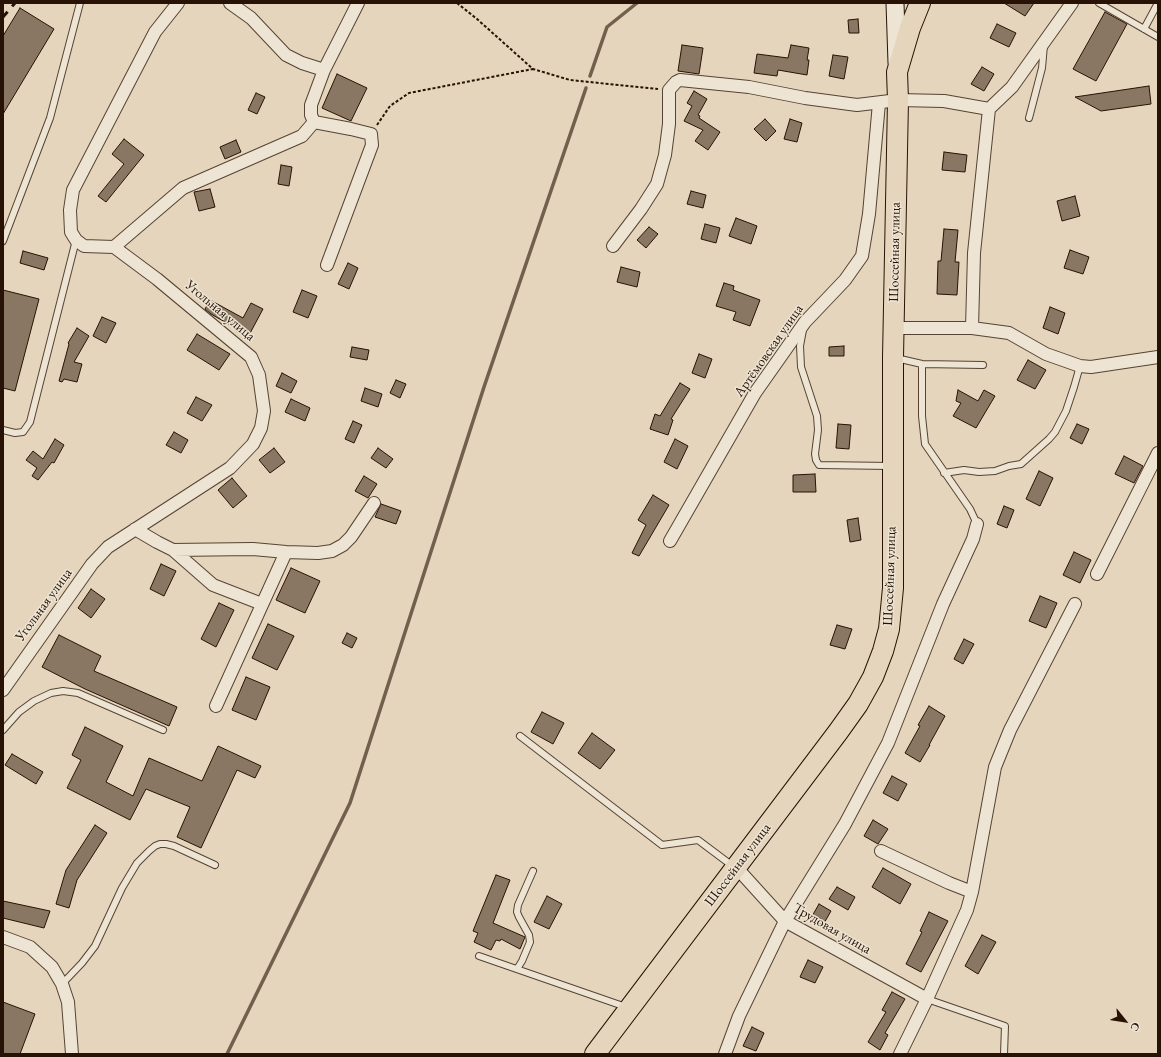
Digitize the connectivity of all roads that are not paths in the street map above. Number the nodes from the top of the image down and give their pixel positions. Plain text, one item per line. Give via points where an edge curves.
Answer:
1 (80, 3) edge
2 (178, 3) edge
3 (230, 3) edge
4 (358, 3) edge
5 (895, 3) edge
6 (920, 3) edge
7 (1072, 3) edge
8 (1098, 3) edge
9 (1158, 3) edge
10 (1144, 29) junction
11 (1158, 37) edge
12 (1044, 42) junction
13 (324, 70) junction
14 (897, 72) junction
15 (888, 101) junction
16 (989, 110) junction
17 (1029, 118) dead end
18 (314, 122) junction
19 (76, 240) junction
20 (3, 241) edge
21 (613, 246) dead end
22 (114, 247) junction
23 (326, 265) dead end
24 (805, 322) junction
25 (893, 328) junction
26 (972, 328) junction
27 (893, 357) junction
28 (1158, 357) edge
29 (922, 364) junction
30 (983, 365) dead end
31 (1080, 366) junction
32 (3, 430) edge
33 (1158, 453) edge
34 (892, 466) junction
35 (944, 473) junction
36 (374, 503) dead end
37 (977, 524) joint
38 (135, 529) junction
39 (670, 541) dead end
40 (173, 550) junction
41 (286, 552) junction
42 (1098, 574) dead end
43 (262, 604) junction
44 (1075, 604) dead end
45 (3, 690) edge
46 (216, 706) dead end
47 (3, 730) edge
48 (163, 730) dead end
49 (520, 736) dead end
50 (881, 851) dead end
51 (215, 864) dead end
52 (736, 868) junction
53 (533, 871) dead end
54 (972, 892) junction
55 (785, 921) junction
56 (3, 937) edge
57 (479, 956) dead end
58 (517, 969) junction
59 (62, 984) junction
60 (927, 999) junction
61 (629, 1008) junction
62 (72, 1054) edge
63 (595, 1054) edge
64 (725, 1054) edge
65 (900, 1054) edge
66 (1004, 1054) edge

1 - 20 lane via 50,118
2 - 19 street via 155,32 73,190 70,210 71,232
3 - 13 street via 251,18 286,55
4 - 13 street
5 - 14 main road, Шоссейная улица
6 - 14 main road
7 - 12 street
8 - 10 lane
9 - 10 lane
10 - 11 lane
12 - 16 street via 1012,87
12 - 17 lane via 1042,68
13 - 18 street via 311,105 310,115
14 - 15 main road, Шоссейная улица
15 - 16 street via 944,101
15 - 21 street via 857,105 749,87 680,80 676,82 669,90 666,147 656,184
15 - 24 street, Артёмовская улица via 862,256 845,280
15 - 25 main road, Шоссейная улица
16 - 26 street via 974,252
18 - 22 street via 302,136 183,188
18 - 23 street via 371,134 372,145
19 - 22 street via 84,246
19 - 32 lane via 30,422 23,432
22 - 38 street, Угольная улица via 251,357 259,375 264,411 261,428 253,444 230,468
24 - 34 lane via 800,346 801,367 817,416 815,454 819,465
24 - 39 street, Артёмовская улица via 755,393
25 - 26 street
25 - 27 main road, Шоссейная улица
26 - 31 street via 1009,333 1046,354
27 - 29 lane
27 - 34 main road, Шоссейная улица
28 - 31 street via 1091,367
29 - 30 lane
29 - 35 lane via 925,444
31 - 35 lane via 1066,411 1055,432 1021,464 995,471 964,470
33 - 42 street
34 - 52 main road, Шоссейная улица via 893,588 889,629 883,652 858,704
35 - 37 lane via 970,509
36 - 41 street via 343,545 332,551 318,553
37 - 55 street via 888,743 845,824
38 - 40 street
38 - 45 street, Угольная улица via 108,547 92,564
40 - 41 street via 253,549
40 - 43 street via 213,585
41 - 43 street
43 - 46 street
44 - 54 street via 1010,730 995,767
47 - 48 lane via 19,712 34,701 51,693 63,691 78,693
49 - 52 lane via 662,845 698,840
50 - 54 street
51 - 59 lane via 174,846 155,846 137,864 122,888 95,946
52 - 55 street, Трудовая улица
52 - 61 main road, Шоссейная улица
53 - 58 lane via 518,905 518,917 527,930 530,942
54 - 60 street via 967,910
55 - 60 street, Трудовая улица
55 - 64 street via 739,1016
56 - 59 street via 30,947 52,967
57 - 58 lane
58 - 61 lane
59 - 62 street via 68,1002
60 - 65 street
60 - 66 lane via 1005,1026
61 - 63 main road, Шоссейная улица

